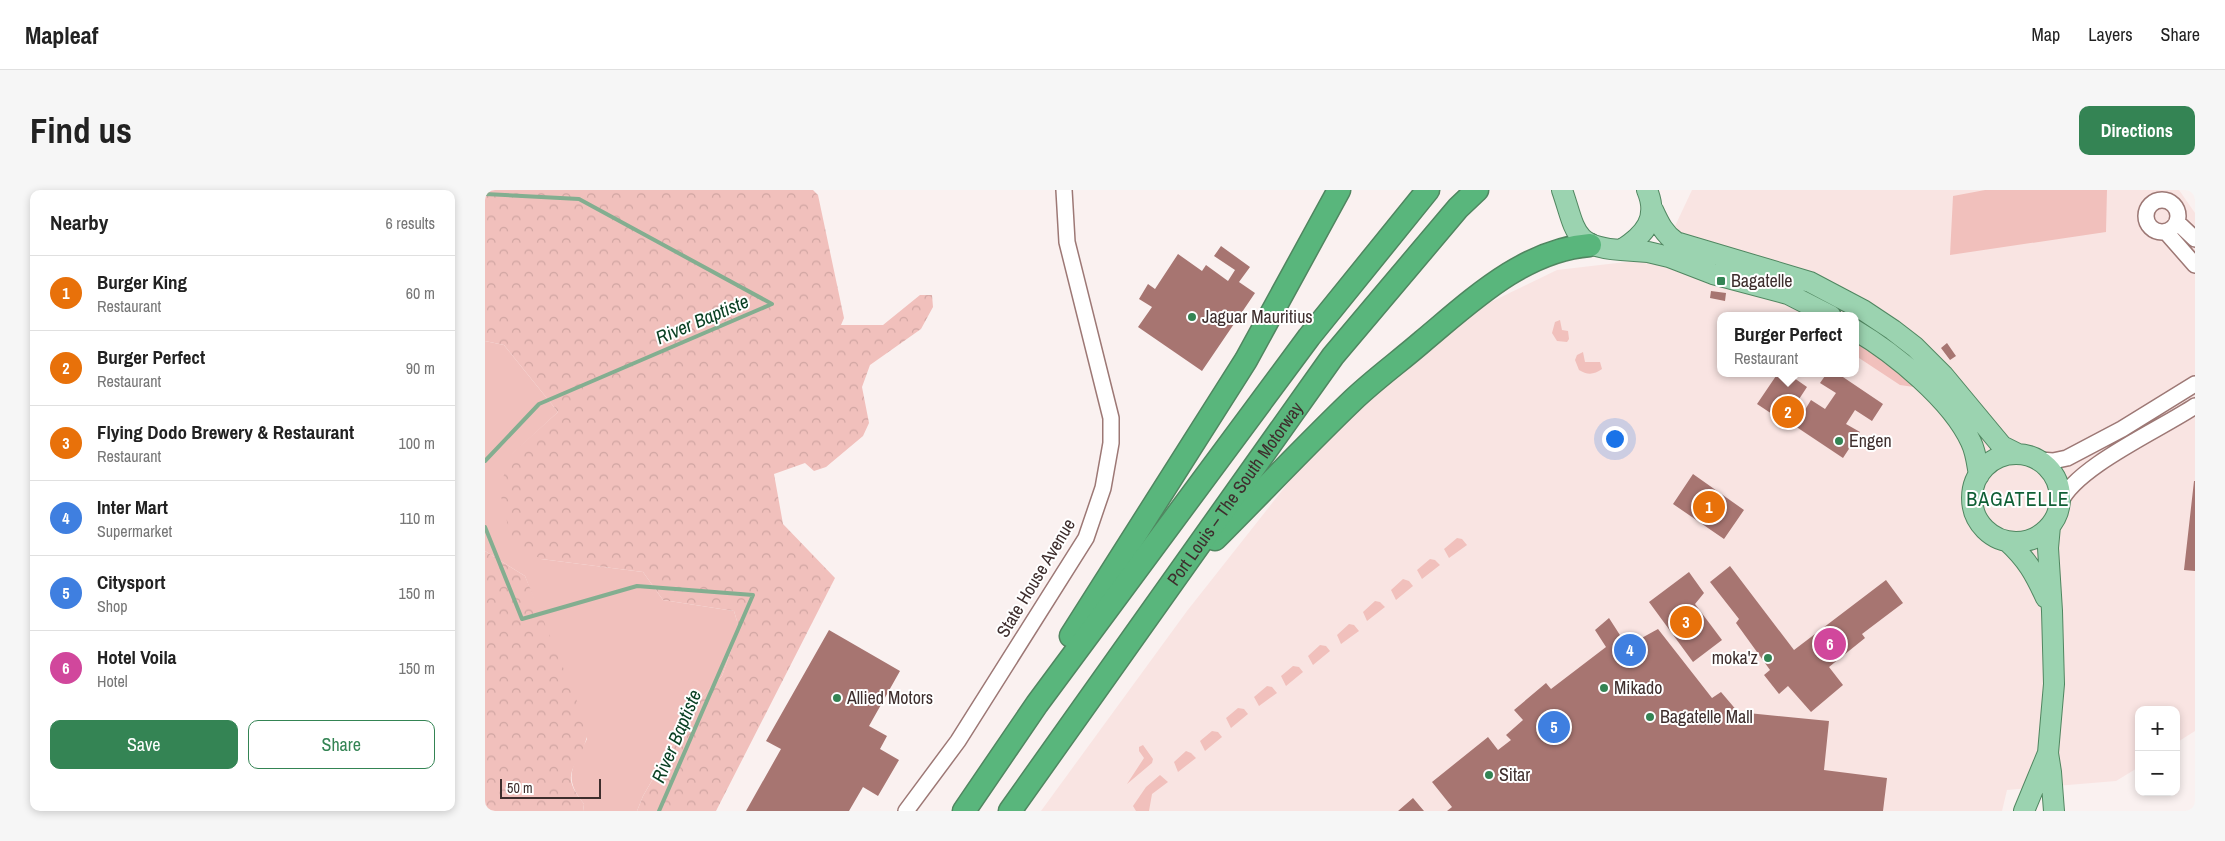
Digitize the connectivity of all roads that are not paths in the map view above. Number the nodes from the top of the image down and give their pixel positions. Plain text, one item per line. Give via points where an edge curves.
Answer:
1 (1064, 190) edge
2 (1339, 190) edge
3 (1428, 190) edge
4 (1477, 190) edge
5 (1562, 190) edge
6 (1647, 190) edge
7 (2150, 197) edge
8 (1653, 210) junction
9 (2171, 227) junction
10 (2195, 239) edge
11 (1590, 245) junction
12 (1621, 250) junction
13 (2195, 265) edge
14 (1823, 312) edge
15 (1859, 333) edge
16 (2195, 384) edge
17 (2195, 406) edge
18 (2018, 454) junction
19 (2040, 460) junction
20 (1979, 476) junction
21 (2060, 503) junction
22 (2050, 526) junction
23 (2007, 541) junction
24 (1166, 589) junction
25 (2052, 612) junction
26 (1037, 704) junction
27 (2048, 753) junction
28 (906, 811) edge
29 (964, 811) edge
30 (1010, 811) edge
31 (2024, 811) edge
32 (2054, 811) edge

1 - 28 street, State House Avenue via 1067,242 1111,418 1111,443 1103,488 1086,538 958,741
2 - 26 highway via 1247,360 1065,647
3 - 26 highway, Port Louis – The South Motorway via 1309,337
4 - 24 highway, Port Louis – The South Motorway via 1458,208 1333,356
5 - 11 main road via 1578,235
6 - 8 main road
7 - 9 street via 2171,203 2178,212
7 - 9 street via 2146,213 2148,224 2155,231
8 - 12 main road via 1640,235
8 - 18 main road via 1660,226 1676,242 1810,282 1893,330 1943,374 2002,446
9 - 10 street
9 - 13 street
11 - 12 main road
11 - 24 highway via 1569,246 1519,268 1467,305 1354,399
12 - 14 main road via 1669,257 1713,274 1788,294
15 - 20 main road via 1897,358 1953,415 1971,441
16 - 19 street via 2067,458
17 - 21 street via 2102,462 2075,483
18 - 19 main road
18 - 20 main road via 1996,459
19 - 21 main road via 2056,479
20 - 23 main road via 1973,493 1974,511 1986,530
21 - 22 main road
22 - 23 main road via 2030,540
22 - 25 main road via 2048,548
23 - 25 main road via 2023,555 2033,570
24 - 30 highway, Port Louis – The South Motorway
25 - 27 main road via 2054,684
26 - 29 highway, Port Louis – The South Motorway
27 - 31 main road
27 - 32 main road

